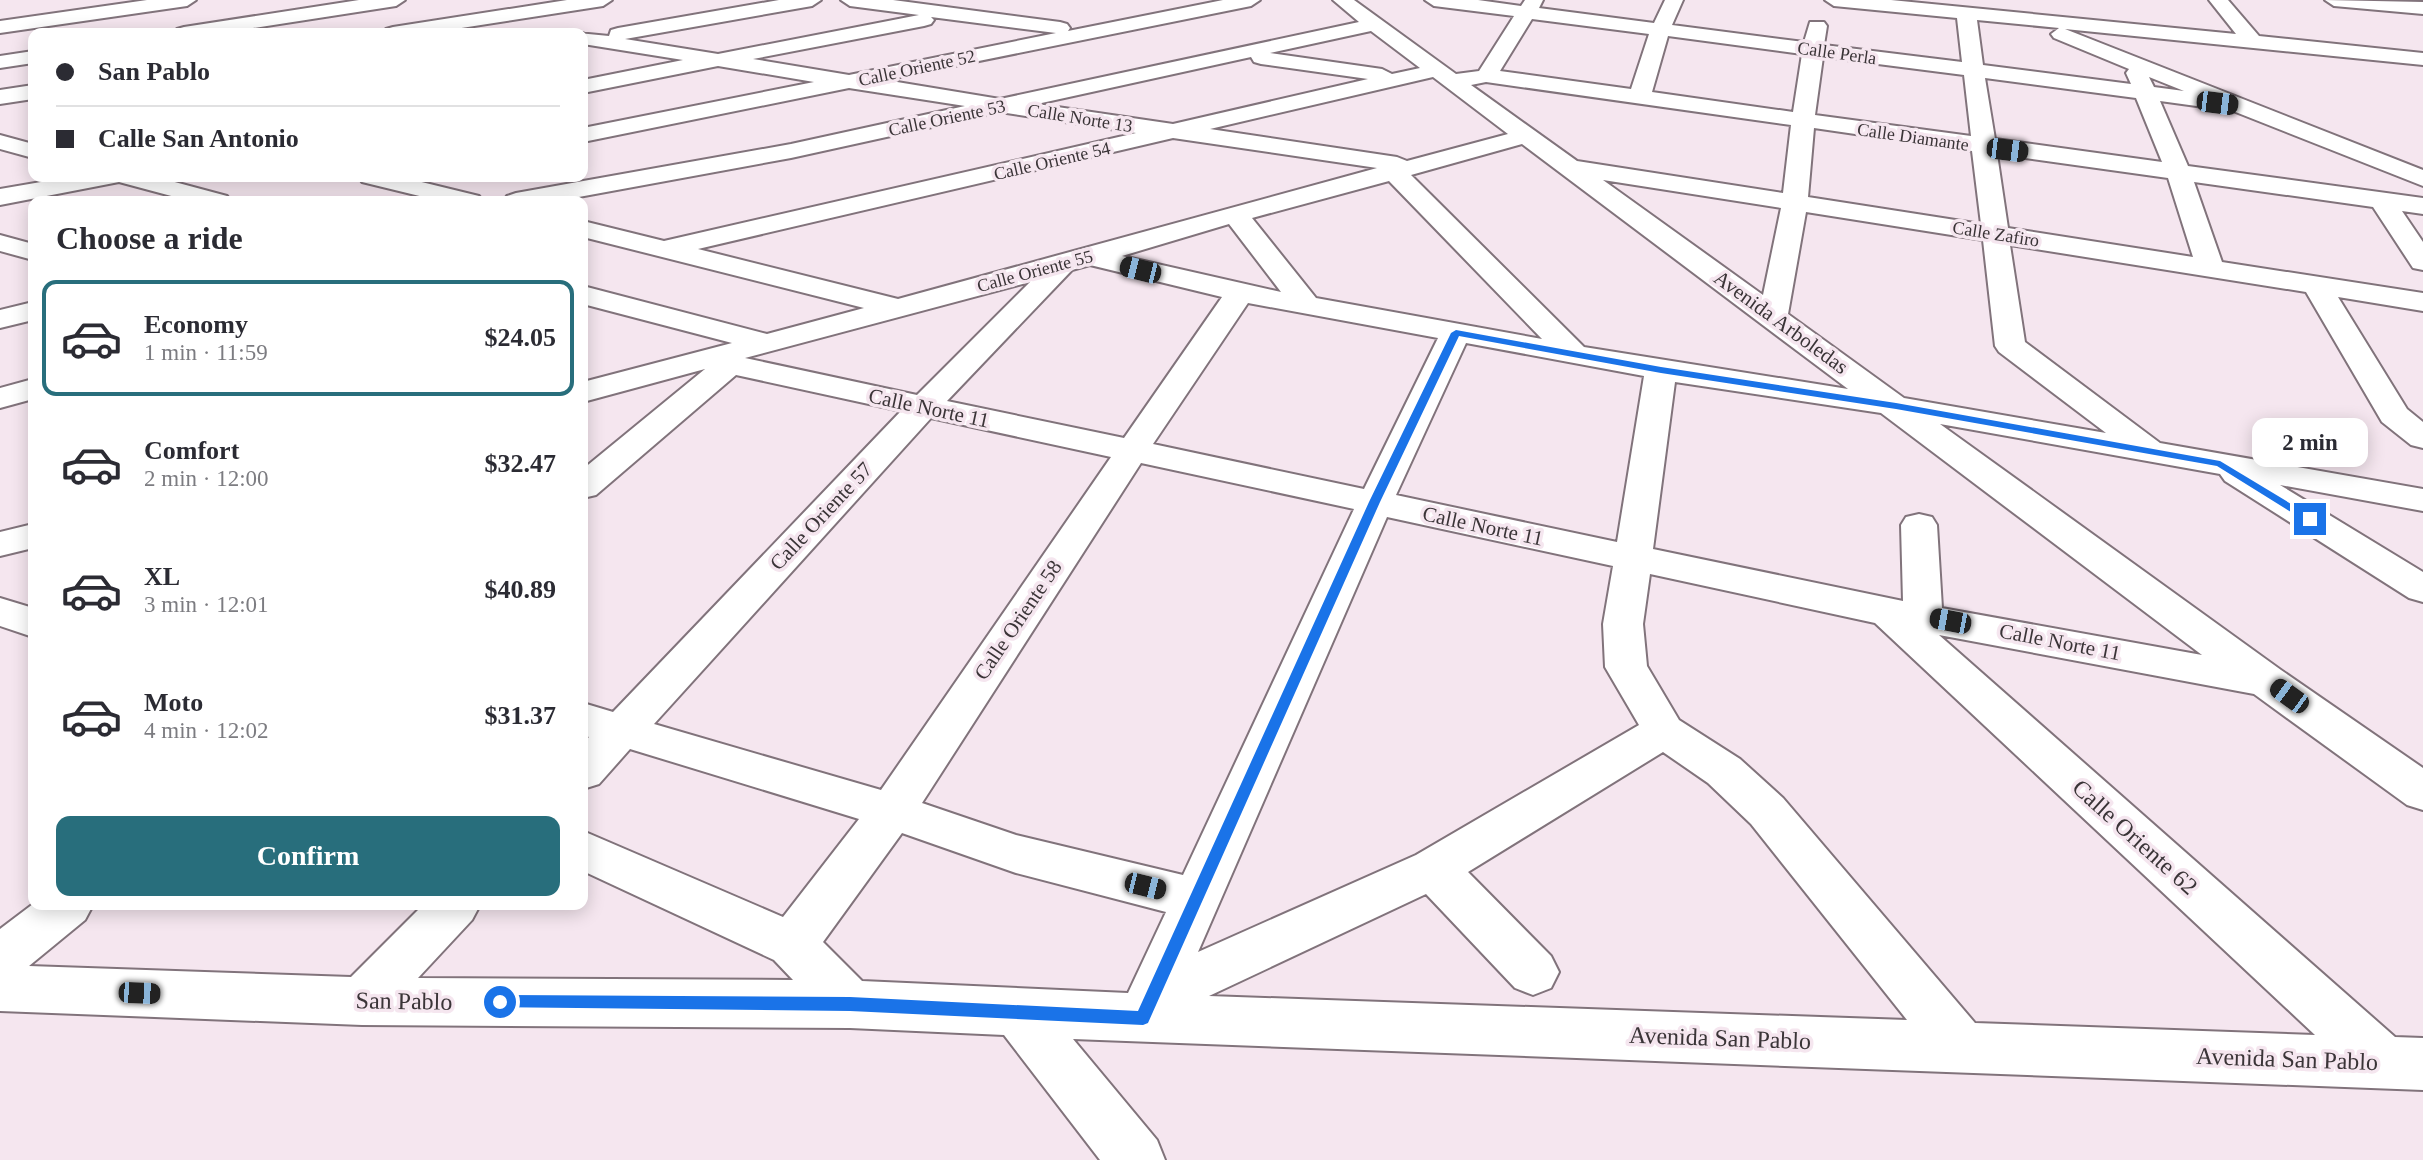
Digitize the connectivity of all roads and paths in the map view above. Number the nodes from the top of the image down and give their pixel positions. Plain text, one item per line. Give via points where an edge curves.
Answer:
1 (187, 0) edge
2 (603, 0) edge
3 (812, 0) edge
4 (850, 0) edge
5 (1251, 0) edge
6 (1342, 0) edge
7 (1434, 0) edge
8 (1674, 0) edge
9 (1821, 0) edge
10 (1835, 0) edge
11 (2218, 0) edge
12 (2334, 0) edge
13 (2354, 1) edge
14 (1018, 2) dead end
15 (398, 3) edge
16 (1530, 6) edge
17 (1970, 7) edge
18 (2423, 8) edge
19 (953, 14) junction
20 (2021, 18) junction
21 (482, 19) junction
22 (1375, 24) junction
23 (2380, 26) dead end
24 (0, 27) edge
25 (220, 28) edge
26 (425, 28) edge
27 (534, 28) dead end
28 (1660, 30) junction
29 (1091, 32) junction
30 (588, 38) edge
31 (588, 39) edge
32 (1142, 40) dead end
33 (2252, 40) junction
34 (1181, 46) dead end
35 (1814, 50) junction
36 (1233, 54) junction
37 (28, 58) edge
38 (2423, 59) edge
39 (720, 60) junction
40 (0, 62) edge
41 (2133, 63) junction
42 (1972, 71) junction
43 (1445, 76) junction
44 (1486, 76) junction
45 (1405, 78) junction
46 (852, 81) junction
47 (588, 85) edge
48 (28, 93) edge
49 (2146, 94) junction
50 (0, 97) edge
51 (1639, 98) junction
52 (1003, 106) junction
53 (2240, 106) junction
54 (1803, 121) junction
55 (1176, 132) junction
56 (588, 134) edge
57 (1527, 136) junction
58 (28, 137) edge
59 (0, 142) edge
60 (1983, 147) junction
61 (28, 150) edge
62 (1569, 167) junction
63 (1403, 168) junction
64 (2179, 173) junction
65 (2423, 178) edge
66 (82, 182) edge
67 (147, 182) edge
68 (392, 182) edge
69 (199, 196) edge
70 (449, 196) edge
71 (544, 196) edge
72 (0, 197) edge
73 (1795, 201) junction
74 (2382, 201) junction
75 (2423, 206) edge
76 (1235, 214) junction
77 (588, 230) edge
78 (1997, 234) junction
79 (665, 249) junction
80 (1077, 261) junction
81 (2423, 262) edge
82 (2210, 268) junction
83 (2317, 286) junction
84 (1240, 293) junction
85 (588, 296) edge
86 (2423, 302) edge
87 (1306, 306) junction
88 (897, 307) junction
89 (28, 312) edge
90 (1773, 317) junction
91 (0, 319) edge
92 (1456, 333) junction
93 (765, 342) junction
94 (1574, 354) junction
95 (716, 362) junction
96 (1661, 370) junction
97 (28, 390) edge
98 (588, 391) edge
99 (0, 398) edge
100 (1896, 406) junction
101 (923, 407) junction
102 (2423, 438) edge
103 (1131, 452) junction
104 (2152, 452) junction
105 (2220, 464) junction
106 (588, 482) edge
107 (2423, 500) edge
108 (1375, 502) junction
109 (1919, 525) dead end
110 (1633, 558) junction
111 (2423, 589) edge
112 (0, 611) edge
113 (1906, 614) junction
114 (28, 621) edge
115 (2266, 681) junction
116 (603, 725) edge
117 (1664, 731) junction
118 (588, 760) edge
119 (2423, 792) edge
120 (892, 811) junction
121 (588, 852) edge
122 (1433, 869) junction
123 (1197, 899) junction
124 (62, 910) edge
125 (450, 910) edge
126 (792, 944) junction
127 (0, 959) edge
128 (1533, 972) dead end
129 (0, 988) edge
130 (362, 1001) junction
131 (850, 1004) junction
132 (1148, 1007) junction
133 (1018, 1012) junction
134 (1961, 1046) junction
135 (2403, 1063) edge
136 (1136, 1160) edge

1 - 24 street
2 - 21 street
3 - 30 street
4 - 19 street
5 - 29 street, Calle Oriente 52
6 - 22 street, Avenida Arboledas
7 - 16 street, Calle Perla
8 - 28 street
9 - 35 street
10 - 17 street
11 - 33 street
12 - 13 street
13 - 18 street
13 - 23 street
14 - 19 street
15 - 21 street
15 - 25 street
16 - 28 street, Calle Perla
16 - 44 street
17 - 20 street
17 - 42 street
19 - 29 street
19 - 39 street
20 - 33 street
20 - 41 street
21 - 26 street
21 - 27 street
22 - 36 street, Calle Oriente 53
22 - 43 street, Avenida Arboledas
28 - 35 street, Calle Perla
28 - 51 street
29 - 32 street
29 - 46 street, Calle Oriente 52
31 - 39 street, Calle Norte 13
33 - 38 street
34 - 36 street
35 - 42 street, Calle Perla
35 - 54 street
36 - 45 street
36 - 52 street, Calle Oriente 53
37 - 40 street
39 - 46 street, Calle Norte 13
39 - 47 street
41 - 49 street
41 - 53 street
42 - 49 street, Calle Perla
42 - 60 street
43 - 44 street, Calle Oriente 54
43 - 45 street, Calle Oriente 54
43 - 57 street, Avenida Arboledas
44 - 51 street, Calle Diamante
45 - 55 street, Calle Oriente 54
46 - 52 street, Calle Norte 13
46 - 56 street, Calle Oriente 52
48 - 50 street
49 - 53 street, Calle Perla
49 - 64 street
51 - 54 street, Calle Diamante
52 - 55 street, Calle Norte 13
52 - 71 street, Calle Oriente 53
53 - 65 street
54 - 60 street, Calle Diamante
54 - 73 street
55 - 63 street, Calle Norte 13
55 - 79 street, Calle Oriente 54
57 - 62 street, Avenida Arboledas
57 - 63 street, Calle Oriente 55
58 - 59 street
59 - 61 street
60 - 64 street, Calle Diamante
60 - 78 street
62 - 73 street, Calle Zafiro
62 - 90 street, Avenida Arboledas
63 - 76 street, Calle Oriente 55
63 - 94 street
64 - 74 street, Calle Diamante
64 - 82 street
66 - 72 street
67 - 69 street
68 - 70 street
73 - 78 street, Calle Zafiro
73 - 90 street
74 - 75 street, Calle Diamante
74 - 81 street
76 - 80 street, Calle Oriente 55
76 - 87 street
77 - 79 street
78 - 82 street, Calle Zafiro
78 - 104 street via 2010,346
79 - 88 street
80 - 84 street
80 - 88 street, Calle Oriente 55
80 - 101 street, Calle Oriente 57
82 - 83 street, Calle Zafiro
83 - 86 street, Calle Zafiro
83 - 102 street via 2394,415
84 - 87 street
84 - 103 street, Calle Oriente 58
85 - 93 street
87 - 92 street
88 - 93 street, Calle Oriente 55
89 - 91 street
90 - 100 street, Avenida Arboledas
92 - 94 street
92 - 108 street
93 - 95 street, Calle Oriente 55
94 - 96 street
95 - 98 street, Calle Oriente 55
95 - 101 street, Calle Norte 11
95 - 106 street
96 - 100 street
96 - 110 street
97 - 99 street
100 - 104 street
100 - 115 street, Avenida Arboledas
101 - 103 street, Calle Norte 11
101 - 116 street, Calle Oriente 57
103 - 108 street, Calle Norte 11
103 - 120 street, Calle Oriente 58
104 - 105 street
105 - 107 street
105 - 111 street
108 - 110 street, Calle Norte 11
108 - 123 street
109 - 113 street
110 - 113 street, Calle Norte 11
110 - 117 street via 1622,624 1626,667
112 - 114 street
113 - 115 street, Calle Norte 11
113 - 135 street, Calle Oriente 62
115 - 119 street, Avenida Arboledas
116 - 118 street, Calle Oriente 57
116 - 120 street
117 - 122 street
117 - 134 street via 1724,771 1767,811
120 - 123 street via 1016,854
120 - 126 street, Calle Oriente 58
121 - 126 street
122 - 128 street
122 - 132 street
123 - 132 street
124 - 127 street
125 - 130 street
126 - 131 street
129 - 130 street, San Pablo
130 - 131 street, San Pablo
131 - 133 street, San Pablo
132 - 133 street, Avenida San Pablo
132 - 134 street, Avenida San Pablo
133 - 136 street
134 - 135 street, Avenida San Pablo

